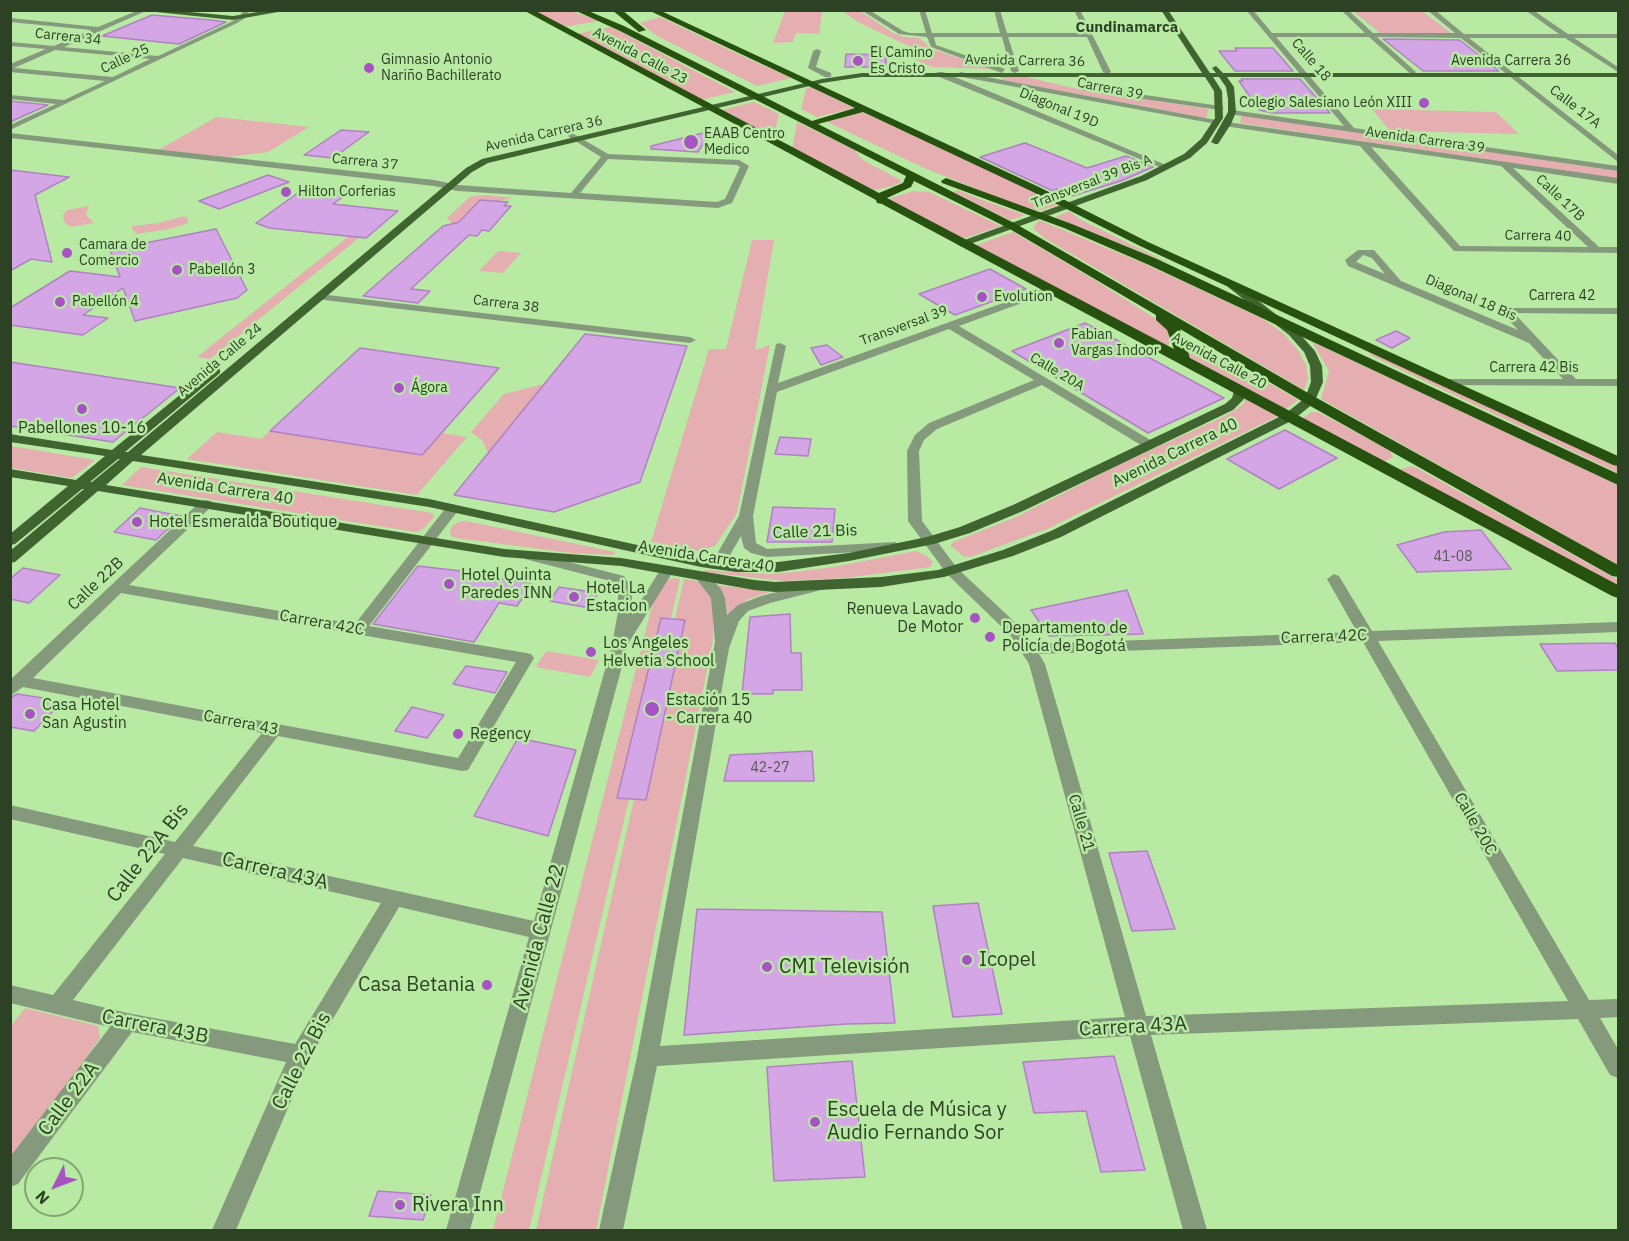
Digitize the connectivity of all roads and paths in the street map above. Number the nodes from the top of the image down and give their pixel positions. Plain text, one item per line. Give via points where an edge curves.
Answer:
1 (205, 10) edge
2 (260, 10) edge
3 (527, 10) edge
4 (578, 10) edge
5 (616, 10) edge
6 (864, 10) edge
7 (922, 10) edge
8 (997, 10) edge
9 (1077, 10) edge
10 (1164, 10) edge
11 (1249, 10) edge
12 (1344, 10) edge
13 (1430, 10) edge
14 (1528, 10) edge
15 (142, 11) edge
16 (284, 11) edge
17 (19, 14) dead end
18 (245, 14) edge
19 (647, 15) edge
20 (10, 19) edge
21 (609, 23) junction
22 (100, 29) junction
23 (576, 29) junction
24 (1005, 35) junction
25 (1090, 35) junction
26 (1270, 35) junction
27 (1372, 35) junction
28 (929, 36) junction
29 (1463, 36) junction
30 (1566, 36) junction
31 (1618, 36) edge
32 (10, 44) edge
33 (55, 48) junction
34 (817, 51) dead end
35 (1208, 57) dead end
36 (159, 58) junction
37 (10, 68) edge
38 (1618, 70) edge
39 (1015, 71) junction
40 (1107, 72) junction
41 (940, 74) junction
42 (960, 74) joint
43 (1208, 74) junction
44 (1303, 74) junction
45 (1413, 74) junction
46 (1512, 74) junction
47 (828, 75) junction
48 (1000, 75) junction
49 (1221, 75) junction
50 (1618, 75) edge
51 (1040, 79) dead end
52 (113, 80) junction
53 (805, 82) junction
54 (1040, 89) junction
55 (756, 94) junction
56 (1124, 94) junction
57 (10, 97) edge
58 (997, 97) junction
59 (65, 103) junction
60 (1120, 105) junction
61 (706, 106) junction
62 (1220, 108) junction
63 (863, 109) junction
64 (1232, 112) junction
65 (817, 121) junction
66 (1216, 122) junction
67 (1227, 124) junction
68 (10, 128) edge
69 (1351, 129) junction
70 (10, 135) edge
71 (576, 137) junction
72 (1363, 144) junction
73 (606, 156) junction
74 (1618, 159) edge
75 (1504, 165) junction
76 (1167, 167) junction
77 (1618, 169) edge
78 (911, 176) junction
79 (1618, 182) edge
80 (445, 185) junction
81 (574, 195) junction
82 (881, 201) junction
83 (1075, 209) junction
84 (1040, 216) junction
85 (1012, 226) junction
86 (962, 244) junction
87 (1597, 250) junction
88 (1618, 250) edge
89 (1153, 262) junction
90 (1228, 282) junction
91 (1397, 283) dead end
92 (1048, 290) junction
93 (319, 297) junction
94 (1153, 309) junction
95 (1618, 311) edge
96 (1279, 321) junction
97 (950, 325) junction
98 (1354, 339) junction
99 (690, 340) dead end
100 (1532, 340) junction
101 (780, 346) dead end
102 (1356, 357) junction
103 (1185, 362) junction
104 (1043, 381) junction
105 (1449, 383) junction
106 (1573, 383) junction
107 (1618, 383) edge
108 (771, 390) junction
109 (1239, 391) junction
110 (1310, 400) junction
111 (1289, 417) junction
112 (10, 438) edge
113 (1148, 444) junction
114 (114, 455) junction
115 (1411, 456) junction
116 (131, 457) junction
117 (1618, 462) edge
118 (1388, 470) junction
119 (10, 473) edge
120 (1618, 480) edge
121 (79, 484) junction
122 (96, 487) junction
123 (206, 504) junction
124 (453, 508) junction
125 (746, 516) junction
126 (10, 541) edge
127 (428, 541) junction
128 (929, 541) junction
129 (913, 544) junction
130 (524, 555) junction
131 (10, 559) edge
132 (717, 566) junction
133 (667, 570) junction
134 (952, 571) junction
135 (1618, 573) edge
136 (702, 577) junction
137 (1334, 579) dead end
138 (829, 584) junction
139 (118, 588) junction
140 (1618, 592) edge
141 (1618, 627) edge
142 (359, 629) junction
143 (1365, 636) junction
144 (620, 645) junction
145 (721, 648) junction
146 (1029, 649) junction
147 (15, 685) edge
148 (274, 729) junction
149 (462, 765) joint
150 (10, 812) edge
151 (179, 850) junction
152 (394, 898) junction
153 (540, 931) junction
154 (10, 994) edge
155 (57, 1005) junction
156 (1618, 1008) edge
157 (1583, 1009) junction
158 (127, 1022) junction
159 (1140, 1026) junction
160 (300, 1055) junction
161 (648, 1057) junction
162 (1618, 1068) edge
163 (10, 1176) edge
164 (224, 1230) edge
165 (458, 1230) edge
166 (611, 1230) edge
167 (1195, 1230) edge

1 - 18 main road
2 - 18 main road
3 - 23 highway, Avenida Calle 23
4 - 21 highway, Avenida Calle 23
5 - 19 highway, Avenida Calle 23
6 - 28 street via 910,35
7 - 28 street
8 - 24 street
9 - 25 street
10 - 43 main road
11 - 26 street, Calle 18
12 - 27 street
13 - 29 street, Calle 17A
14 - 30 street
15 - 18 main road
15 - 22 street
16 - 18 main road
17 - 20 street
18 - 36 street, Calle 25
19 - 53 highway, Avenida Calle 23
19 - 55 highway, Avenida Calle 23 via 660,41
20 - 22 street
21 - 23 highway
21 - 55 highway, Avenida Calle 23
22 - 33 street
23 - 61 highway, Avenida Calle 23
24 - 25 street
24 - 28 street
24 - 39 street
25 - 40 street
26 - 27 street
26 - 44 street, Calle 18
27 - 29 street
27 - 45 street
28 - 48 street via 933,46
29 - 30 street
29 - 46 street, Calle 17A
30 - 31 street
30 - 38 street
32 - 33 street, Carrera 34
33 - 36 street, Carrera 34
33 - 37 street
34 - 47 street via 812,68
35 - 49 main road
36 - 52 street, Calle 25
37 - 52 street
39 - 40 main road, Avenida Carrera 36
39 - 48 main road, Avenida Carrera 36
40 - 43 main road, Avenida Carrera 36
41 - 42 main road, Avenida Carrera 36
41 - 53 main road, Avenida Carrera 36 via 862,75
41 - 58 street, Diagonal 19D
42 - 48 street, Carrera 39
43 - 48 main road, Avenida Carrera 36
43 - 49 main road, Avenida Carrera 36
43 - 62 main road
44 - 45 main road, Avenida Carrera 36
44 - 49 main road, Avenida Carrera 36
44 - 69 street, Calle 18
45 - 46 main road, Avenida Carrera 36
46 - 50 main road, Avenida Carrera 36
46 - 74 street, Calle 17A
47 - 48 main road, Avenida Carrera 36 via 875,70
47 - 53 main road, Avenida Carrera 36
48 - 54 street, Carrera 39
49 - 64 main road via 1231,90
51 - 56 street, Carrera 39
52 - 59 street, Calle 25
53 - 55 main road, Avenida Carrera 36
53 - 63 highway
54 - 58 street
54 - 60 street, Carrera 39
55 - 61 main road, Avenida Carrera 36
55 - 65 highway
55 - 78 highway, Avenida Calle 20
56 - 60 street
56 - 62 street, Carrera 39
57 - 59 street
58 - 76 street, Diagonal 19D
59 - 68 street, Calle 25
60 - 66 street, Carrera 39
61 - 71 main road, Avenida Carrera 36
61 - 82 highway, Avenida Calle 20
62 - 66 main road
63 - 65 highway
63 - 83 highway
64 - 67 main road, Transversal 39 Bis A
64 - 69 street, Avenida Carrera 39
65 - 84 highway via 945,181
66 - 76 main road, Transversal 39 Bis A via 1196,148
67 - 72 street, Avenida Carrera 39
67 - 83 main road, Transversal 39 Bis A via 1213,145 1194,161 1152,183
69 - 77 street, Avenida Carrera 39
70 - 80 street, Carrera 37
71 - 73 street
71 - 80 main road, Avenida Carrera 36 via 479,164
72 - 75 street, Avenida Carrera 39
72 - 87 street, Carrera 40 via 1457,249
73 - 81 street
73 - 81 street, Carrera 37 via 745,166 729,201 718,205
75 - 79 street, Avenida Carrera 39
75 - 87 street, Calle 17B
76 - 83 main road, Transversal 39 Bis A
78 - 82 highway via 905,187 884,195
78 - 85 highway, Avenida Calle 20
80 - 81 street, Carrera 37
80 - 93 main road, Avenida Calle 24
80 - 114 main road, Avenida Calle 24
82 - 86 highway, Avenida Calle 20
83 - 84 main road, Transversal 39 Bis A
83 - 90 highway
84 - 85 main road, Transversal 39 Bis A
84 - 89 highway
85 - 86 main road, Transversal 39 Bis A
85 - 94 highway, Avenida Calle 20
86 - 92 highway, Avenida Calle 20
87 - 88 street, Carrera 40
89 - 90 highway
89 - 96 highway
90 - 96 main road
90 - 98 highway
91 - 100 street, Diagonal 18 Bis
92 - 97 street, Transversal 39
92 - 103 highway, Avenida Calle 20
93 - 99 street, Carrera 38
93 - 116 main road, Avenida Calle 24
94 - 103 highway via 1173,330
94 - 110 highway, Avenida Calle 20
95 - 100 street, Carrera 42 via 1505,310
96 - 102 highway
96 - 110 main road via 1304,344 1312,358 1317,382
97 - 104 street, Calle 20A
97 - 108 street, Transversal 39
98 - 102 highway
98 - 105 highway
100 - 106 street
101 - 108 street, Calle 21 Bis
102 - 120 highway
103 - 109 highway, Avenida Calle 20
104 - 113 street, Calle 20A
104 - 128 street, Calle 21 via 933,426 919,438 913,451 915,521
105 - 106 street, Carrera 42 Bis
105 - 117 highway
106 - 107 street, Carrera 42 Bis
108 - 125 street, Calle 21 Bis
109 - 111 highway, Avenida Calle 20
109 - 113 main road, Avenida Carrera 40 via 1237,402 1229,407
110 - 111 main road, Avenida Carrera 40
110 - 115 highway, Avenida Calle 20
111 - 118 highway, Avenida Calle 20
111 - 134 main road, Avenida Carrera 40 via 1048,537
112 - 114 main road, Avenida Carrera 40
113 - 128 main road, Avenida Carrera 40 via 1018,508
114 - 116 main road, Avenida Carrera 40
114 - 121 main road, Avenida Calle 24
115 - 118 highway
115 - 135 highway, Avenida Calle 20
116 - 122 main road, Avenida Calle 24
116 - 124 main road, Avenida Carrera 40
118 - 140 highway, Avenida Calle 20
119 - 121 main road, Avenida Carrera 40
121 - 122 main road, Avenida Carrera 40
121 - 126 main road, Avenida Calle 24
122 - 123 main road, Avenida Carrera 40
122 - 131 main road, Avenida Calle 24
123 - 127 main road, Avenida Carrera 40
123 - 139 street, Calle 22B
124 - 127 street
124 - 132 main road, Avenida Carrera 40
125 - 129 street, Calle 21 Bis via 749,545 767,553
125 - 132 street, Calle 21 Bis
127 - 130 main road, Avenida Carrera 40
127 - 142 street
128 - 129 main road, Avenida Carrera 40
128 - 134 street, Calle 21
129 - 132 main road, Avenida Carrera 40 via 805,565
130 - 133 main road, Avenida Carrera 40 via 621,562
130 - 144 street, Avenida Calle 22 via 607,574 622,582 626,592
133 - 136 main road, Avenida Carrera 40
133 - 144 street, Avenida Calle 22
134 - 138 main road, Avenida Carrera 40 via 898,580
134 - 146 street, Calle 21 via 1001,616
136 - 138 main road, Avenida Carrera 40 via 775,587
136 - 145 street via 718,598
137 - 143 street, Calle 20C
138 - 145 street via 743,608 732,619
139 - 142 street, Carrera 42C
139 - 147 street, Calle 22B
141 - 143 street, Carrera 42C
142 - 149 street, Carrera 42C via 526,658
143 - 146 street, Carrera 42C
143 - 157 street, Calle 20C
144 - 153 street, Avenida Calle 22
145 - 161 street
146 - 159 street, Calle 21 via 1037,664
147 - 148 street, Carrera 43
148 - 149 street, Carrera 43
148 - 151 street, Calle 22A Bis
150 - 151 street, Carrera 43A
151 - 152 street, Carrera 43A
151 - 155 street, Calle 22A Bis
152 - 153 street, Carrera 43A
152 - 160 street, Calle 22 Bis
153 - 165 street, Avenida Calle 22
154 - 155 street, Carrera 43B
155 - 158 street, Carrera 43B
156 - 157 street, Carrera 43A
157 - 159 street, Carrera 43A
157 - 162 street, Calle 20C
158 - 160 street, Carrera 43B
158 - 163 street, Calle 22A
159 - 161 street, Carrera 43A
159 - 167 street, Calle 21
160 - 164 street, Calle 22 Bis
161 - 166 street

